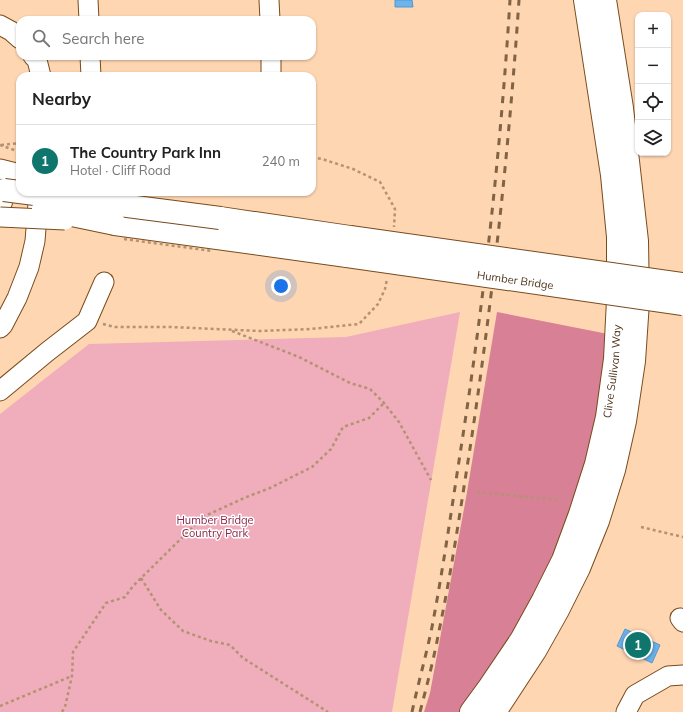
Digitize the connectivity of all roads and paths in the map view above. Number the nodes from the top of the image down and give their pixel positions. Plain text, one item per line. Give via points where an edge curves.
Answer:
1 (88, 0) edge
2 (269, 0) edge
3 (585, 0) edge
4 (605, 0) edge
5 (89, 16) edge
6 (270, 16) edge
7 (0, 25) edge
8 (16, 35) edge
9 (37, 60) edge
10 (90, 60) edge
11 (271, 60) edge
12 (40, 72) edge
13 (91, 72) edge
14 (271, 72) edge
15 (16, 143) edge
16 (0, 145) edge
17 (16, 150) edge
18 (4, 189) edge
19 (16, 191) edge
20 (16, 194) edge
21 (21, 196) edge
22 (39, 196) edge
23 (43, 196) edge
24 (110, 196) edge
25 (219, 228) junction
26 (348, 246) junction
27 (104, 282) dead end
28 (683, 284) edge
29 (683, 304) edge
30 (87, 320) junction
31 (0, 328) edge
32 (0, 391) edge
33 (384, 403) junction
34 (431, 480) dead end
35 (477, 492) dead end
36 (558, 500) dead end
37 (641, 527) dead end
38 (683, 537) edge
39 (141, 578) junction
40 (683, 675) edge
41 (72, 676) junction
42 (0, 706) edge
43 (62, 712) edge
44 (328, 712) edge
45 (471, 712) edge
46 (494, 712) edge
47 (626, 712) edge

1 - 5 street
2 - 6 street
3 - 45 highway, Clive Sullivan Way via 612,175 618,237 615,359 607,417 596,464 563,560 521,640
4 - 46 highway, Clive Sullivan Way via 622,108 637,241 638,302 634,361 625,421 614,470 598,521 579,568 536,650
7 - 8 street
9 - 12 street
10 - 13 street
11 - 14 street
15 - 16 path
16 - 17 path
18 - 19 highway, bridge
18 - 20 highway, bridge
21 - 25 highway, bridge via 58,211 115,224
22 - 31 street via 35,241 29,266 17,298
23 - 25 highway, bridge
24 - 25 street, bridge
25 - 26 highway
26 - 28 highway, Humber Bridge, bridge
26 - 29 highway, Humber Bridge, bridge
27 - 30 street
30 - 32 street
30 - 33 path via 115,327 229,330 299,357 350,383 370,390
33 - 34 path via 399,422
33 - 39 path via 370,418 343,427 331,449 312,467 203,518
35 - 36 path
37 - 38 path
39 - 41 path via 125,597 106,603 73,652
39 - 44 path via 161,610 183,631 230,645 243,658
40 - 47 street via 668,676 635,695
41 - 42 path
41 - 43 path

